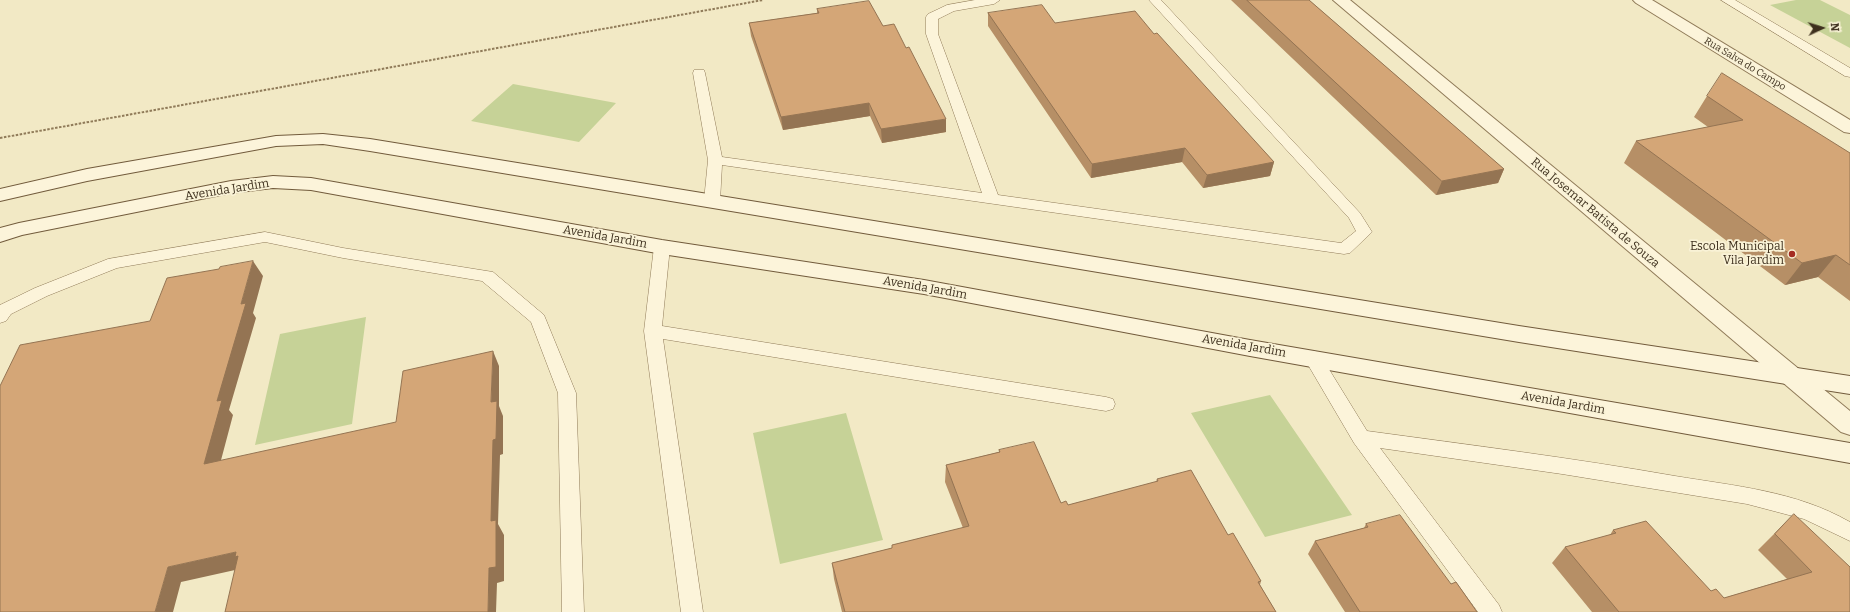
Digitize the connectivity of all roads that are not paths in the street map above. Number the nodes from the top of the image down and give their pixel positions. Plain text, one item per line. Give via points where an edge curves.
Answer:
1 (994, 0) edge
2 (1155, 0) edge
3 (1340, 0) edge
4 (1641, 0) edge
5 (1727, 0) edge
6 (699, 73) dead end
7 (1850, 73) edge
8 (1850, 128) edge
9 (715, 160) junction
10 (0, 195) edge
11 (992, 199) junction
12 (712, 201) junction
13 (0, 234) edge
14 (662, 247) junction
15 (0, 317) edge
16 (653, 331) junction
17 (1314, 358) junction
18 (1788, 375) junction
19 (1850, 385) edge
20 (1106, 404) dead end
21 (1850, 425) edge
22 (1361, 438) junction
23 (1850, 453) edge
24 (1850, 532) edge
25 (573, 612) edge
26 (692, 612) edge
27 (1492, 612) edge

1 - 11 lane via 951,8 932,17 932,34
2 - 11 lane via 1355,216 1364,232 1344,249
3 - 18 street, Rua Josemar Batista de Souza
4 - 8 street, Rua Salva do Campo
5 - 7 lane
6 - 9 lane
9 - 11 lane
9 - 12 lane
10 - 12 street via 87,175 276,141 323,139
12 - 18 street via 1519,334
13 - 14 street, Avenida Jardim via 231,187 273,182 311,184
14 - 16 lane
14 - 17 street, Avenida Jardim via 924,287
15 - 25 lane via 6,310 41,292 114,263 265,237 343,253 487,276 538,319 567,393
16 - 20 lane
16 - 26 lane
17 - 22 lane
17 - 23 street, Avenida Jardim
18 - 19 street
18 - 21 street, Rua Josemar Batista de Souza
22 - 24 lane via 1627,475 1777,501 1833,521
22 - 27 lane

